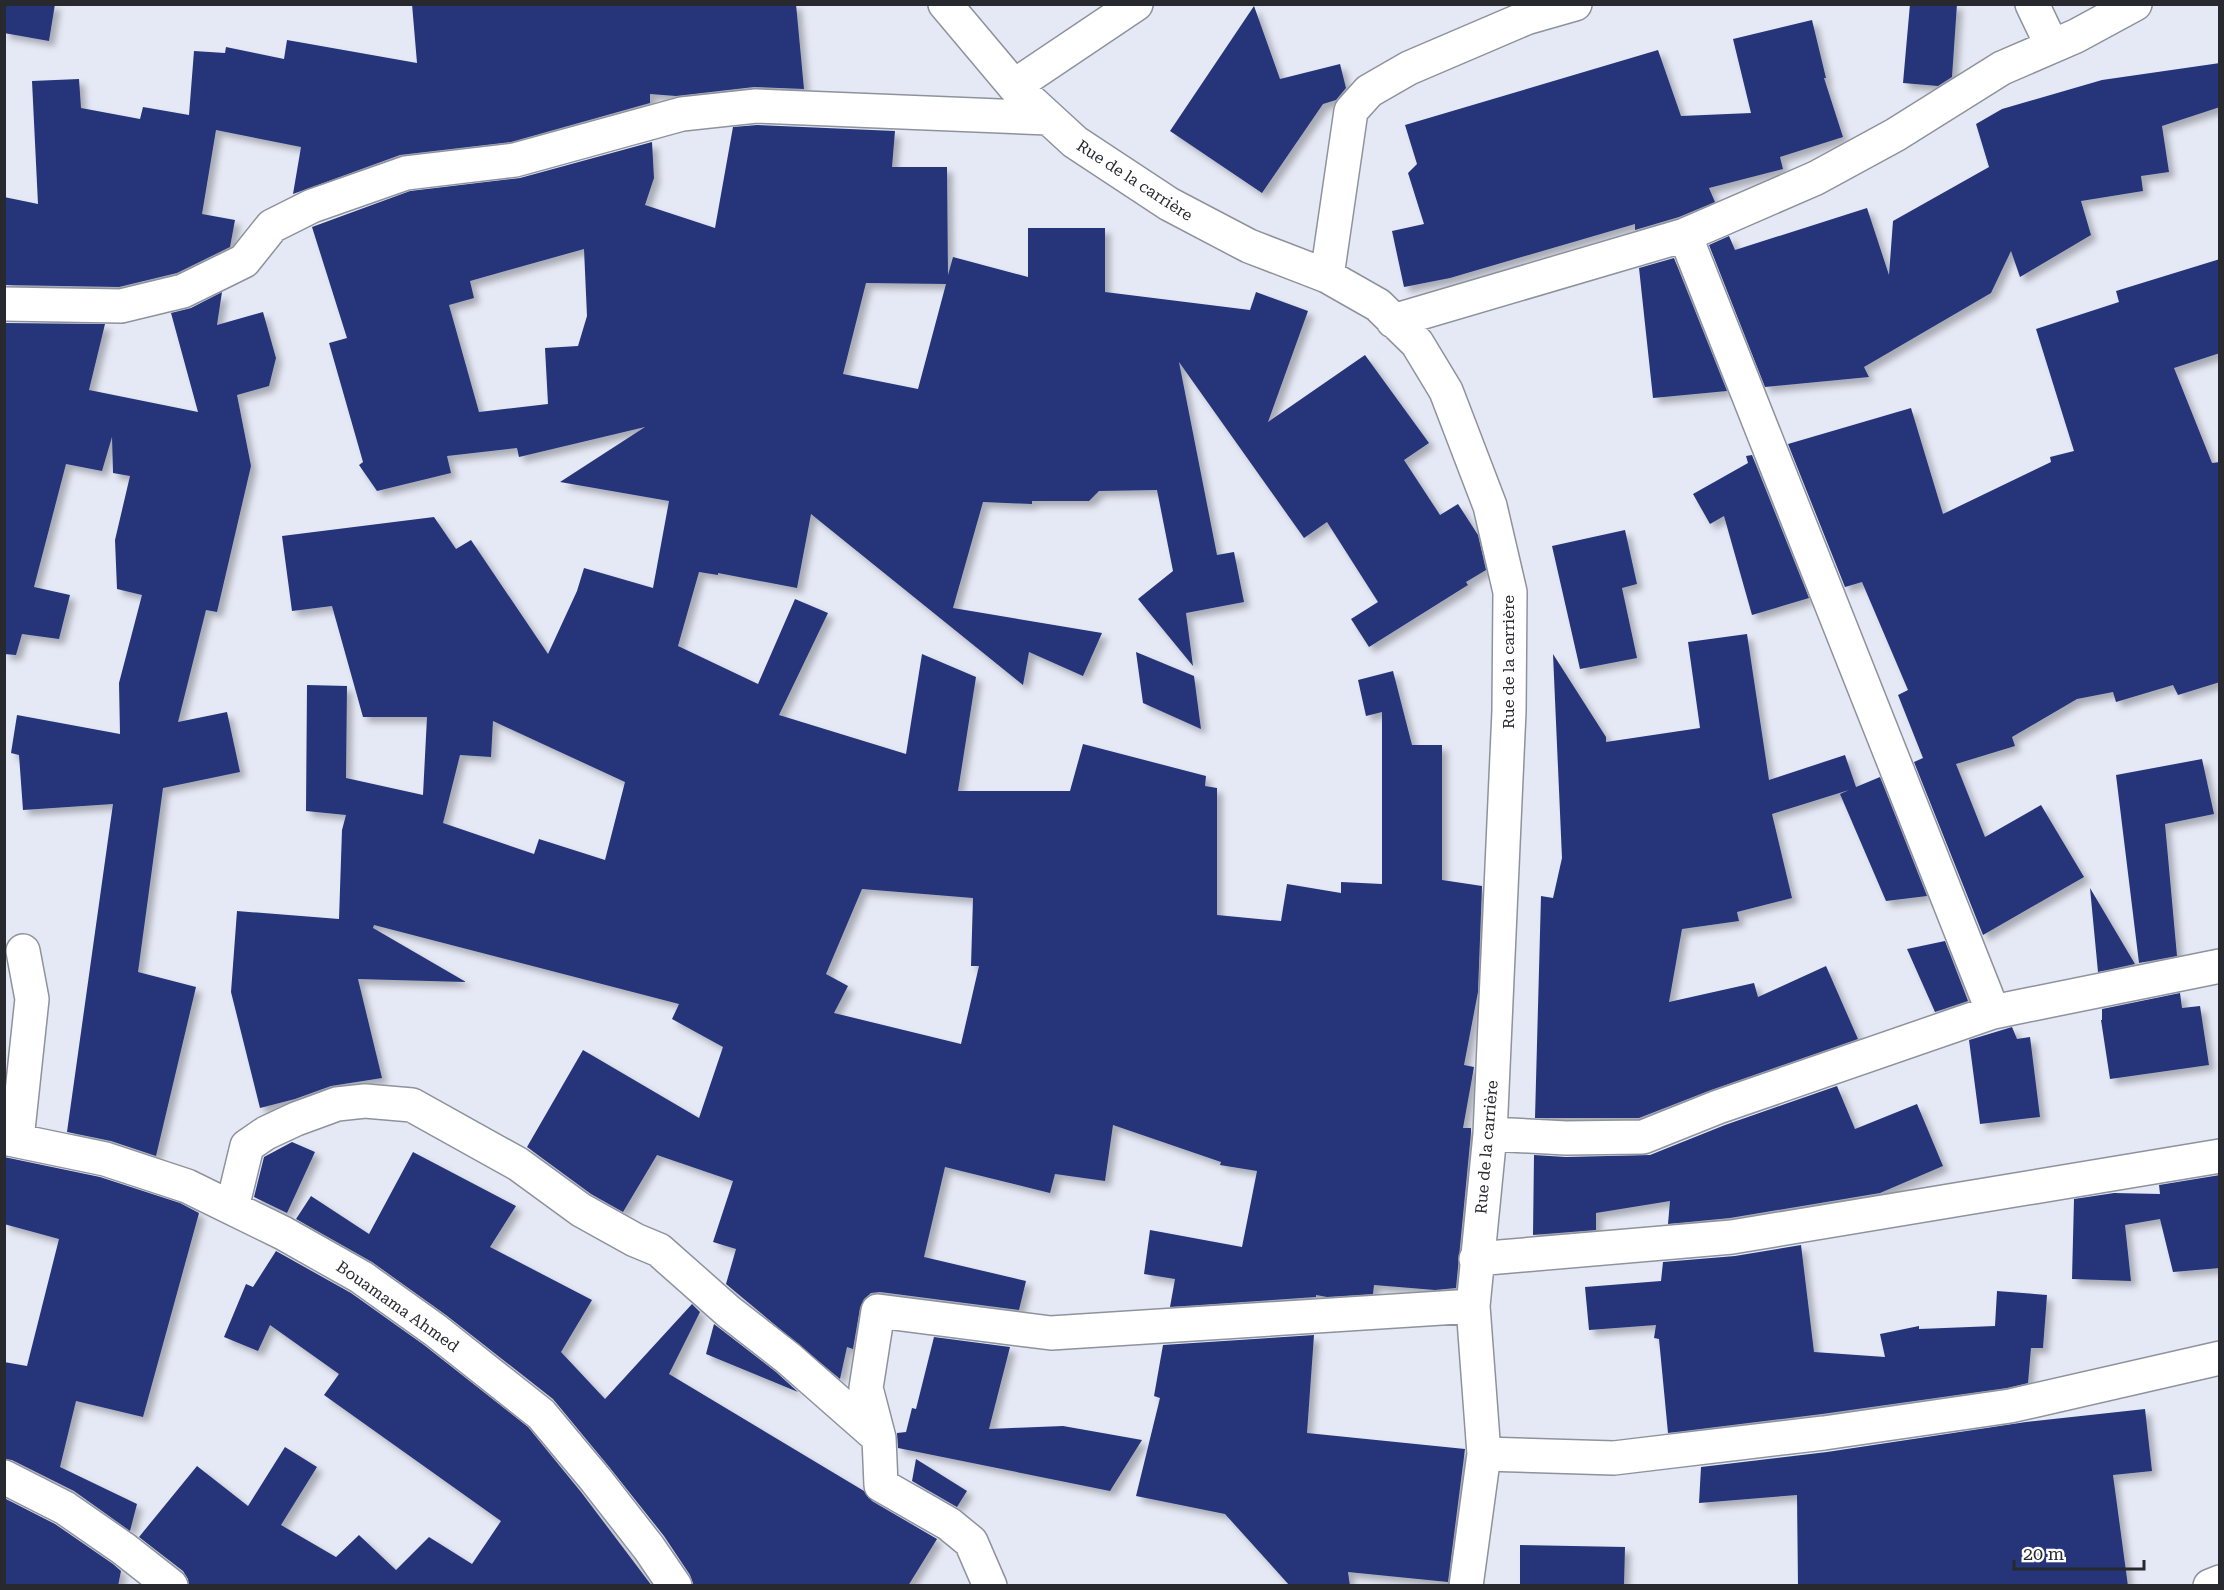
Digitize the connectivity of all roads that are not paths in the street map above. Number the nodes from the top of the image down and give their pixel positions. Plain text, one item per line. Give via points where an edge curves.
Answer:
1 (945, 4) edge
2 (1136, 4) edge
3 (1575, 4) edge
4 (2032, 4) edge
5 (2135, 4) edge
6 (2052, 46) junction
7 (1014, 86) junction
8 (1048, 118) junction
9 (1684, 235) junction
10 (1328, 276) junction
11 (4, 304) edge
12 (1393, 321) junction
13 (23, 951) dead end
14 (2220, 966) edge
15 (1992, 1012) junction
16 (1490, 1134) junction
17 (11, 1138) edge
18 (2220, 1156) edge
19 (232, 1208) junction
20 (1476, 1259) junction
21 (1473, 1306) junction
22 (2220, 1358) edge
23 (879, 1438) junction
24 (1484, 1454) junction
25 (4, 1477) edge
26 (2220, 1582) edge
27 (171, 1586) edge
28 (675, 1586) edge
29 (990, 1586) edge
30 (1466, 1586) edge
31 (2210, 1586) edge

1 - 7 street, Rue de la carrière
2 - 7 street
3 - 10 street via 1526,18 1409,68 1369,91 1351,111
4 - 6 street
5 - 6 street
6 - 9 street via 2002,68 1895,135 1816,178
7 - 8 street, Rue de la carrière
8 - 10 street, Rue de la carrière via 1076,142 1168,204 1249,246
8 - 11 street via 756,106 682,114 514,160 406,173 322,202 272,226 244,261 183,291 121,306
9 - 12 street
9 - 15 street
10 - 12 street, Rue de la carrière via 1378,305
12 - 16 street, Rue de la carrière via 1417,343 1446,391 1490,506 1510,592 1509,711
13 - 17 street via 32,999
14 - 15 street
15 - 16 street via 1643,1137
16 - 20 street, Rue de la carrière
17 - 19 street, Bouamama Ahmed via 105,1159 187,1186
18 - 20 street via 1732,1237
19 - 23 street via 247,1146 266,1133 337,1104 365,1101 412,1105 518,1164 581,1210 659,1250
19 - 28 street, Bouamama Ahmed via 361,1277 541,1414
20 - 21 street, Rue de la carrière
21 - 23 street via 1051,1333 878,1311 866,1388
21 - 24 street, Rue de la carrière
22 - 24 street via 2010,1406 1824,1433 1614,1458
23 - 29 street via 881,1485 949,1524 971,1542
24 - 30 street, Rue de la carrière
25 - 27 street via 65,1508
26 - 31 street

